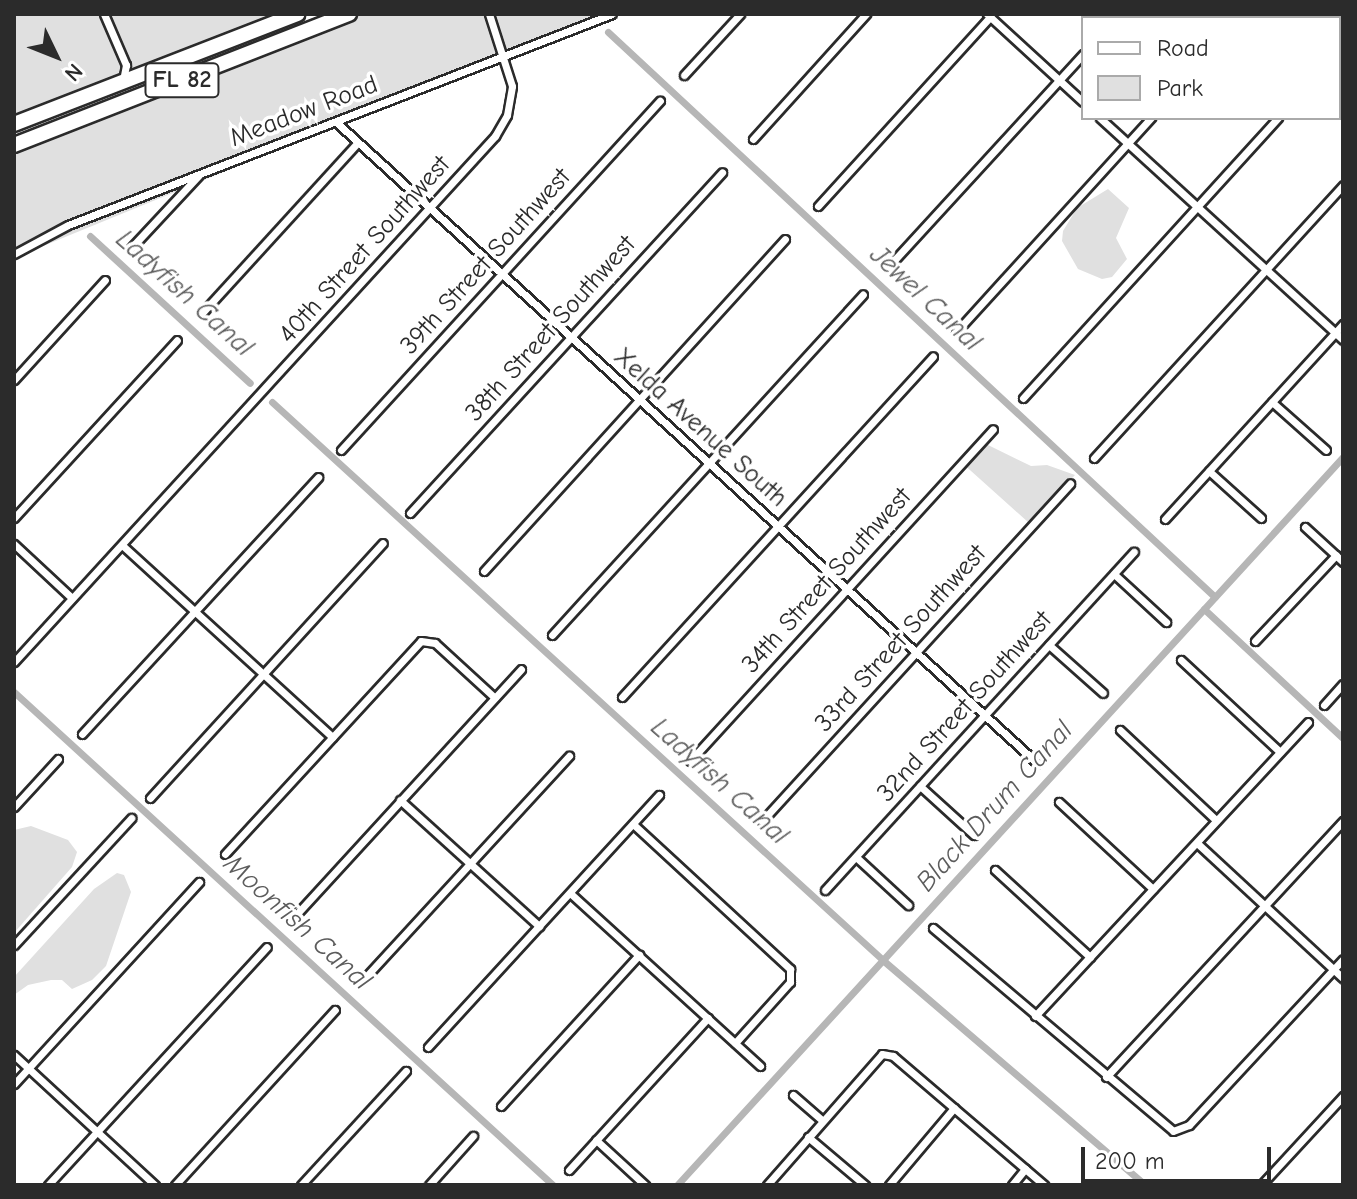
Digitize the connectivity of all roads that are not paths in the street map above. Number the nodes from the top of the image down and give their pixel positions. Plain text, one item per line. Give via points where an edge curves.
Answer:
1 (104, 14) edge
2 (297, 14) edge
3 (349, 14) edge
4 (489, 14) edge
5 (612, 14) edge
6 (740, 14) edge
7 (866, 14) edge
8 (989, 15) edge
9 (504, 55) junction
10 (1081, 56) edge
11 (684, 75) dead end
12 (1059, 80) junction
13 (123, 81) junction
14 (1081, 100) edge
15 (660, 101) dead end
16 (1102, 120) edge
17 (1149, 120) edge
18 (1276, 120) edge
19 (336, 122) junction
20 (14, 124) edge
21 (14, 137) edge
22 (753, 139) dead end
23 (358, 142) junction
24 (1128, 143) junction
25 (14, 145) edge
26 (722, 172) dead end
27 (201, 174) junction
28 (1343, 185) edge
29 (818, 206) dead end
30 (1197, 206) junction
31 (430, 208) junction
32 (785, 239) dead end
33 (130, 249) dead end
34 (14, 254) edge
35 (888, 267) dead end
36 (1266, 270) junction
37 (502, 274) junction
38 (105, 280) dead end
39 (863, 295) dead end
40 (202, 313) dead end
41 (1343, 324) edge
42 (956, 332) dead end
43 (1335, 333) junction
44 (571, 337) junction
45 (177, 340) dead end
46 (1343, 340) edge
47 (933, 357) dead end
48 (14, 380) edge
49 (1023, 398) dead end
50 (640, 400) junction
51 (1272, 402) junction
52 (993, 429) dead end
53 (341, 450) dead end
54 (1326, 450) dead end
55 (1094, 458) dead end
56 (709, 463) junction
57 (1209, 471) junction
58 (318, 477) dead end
59 (1070, 484) dead end
60 (410, 513) dead end
61 (14, 518) edge
62 (1261, 518) dead end
63 (1165, 519) dead end
64 (778, 526) junction
65 (1305, 527) dead end
66 (383, 543) dead end
67 (14, 544) edge
68 (122, 545) junction
69 (1134, 552) dead end
70 (1336, 555) junction
71 (1343, 562) edge
72 (484, 571) dead end
73 (1114, 574) junction
74 (847, 590) junction
75 (72, 598) junction
76 (194, 611) junction
77 (1166, 622) dead end
78 (552, 635) dead end
79 (1255, 641) dead end
80 (1049, 645) junction
81 (916, 653) junction
82 (1181, 660) dead end
83 (14, 662) edge
84 (521, 669) dead end
85 (263, 674) junction
86 (1343, 684) edge
87 (1103, 693) dead end
88 (622, 697) dead end
89 (495, 698) junction
90 (1324, 705) dead end
91 (985, 716) junction
92 (1308, 722) dead end
93 (1120, 730) dead end
94 (82, 734) dead end
95 (332, 737) junction
96 (1280, 752) junction
97 (569, 756) dead end
98 (58, 759) dead end
99 (690, 761) dead end
100 (1037, 763) dead end
101 (920, 786) junction
102 (659, 795) dead end
103 (150, 798) dead end
104 (400, 800) junction
105 (1059, 802) dead end
106 (14, 807) edge
107 (131, 818) dead end
108 (1216, 820) junction
109 (762, 821) dead end
110 (1343, 821) edge
111 (633, 824) junction
112 (974, 835) dead end
113 (1197, 843) junction
114 (225, 854) dead end
115 (856, 857) junction
116 (469, 864) junction
117 (995, 870) dead end
118 (199, 882) dead end
119 (1153, 889) junction
120 (825, 890) dead end
121 (570, 893) junction
122 (908, 905) dead end
123 (1265, 906) junction
124 (294, 917) dead end
125 (539, 926) junction
126 (933, 928) dead end
127 (14, 945) edge
128 (267, 947) dead end
129 (639, 955) junction
130 (1090, 957) junction
131 (1343, 959) edge
132 (1333, 969) junction
133 (1343, 978) edge
134 (362, 981) dead end
135 (335, 1010) dead end
136 (1035, 1016) junction
137 (708, 1018) junction
138 (735, 1043) junction
139 (428, 1047) dead end
140 (14, 1055) edge
141 (760, 1066) dead end
142 (28, 1068) junction
143 (406, 1071) dead end
144 (1106, 1077) junction
145 (14, 1084) edge
146 (793, 1095) dead end
147 (1343, 1096) edge
148 (501, 1106) dead end
149 (954, 1108) junction
150 (822, 1120) junction
151 (97, 1132) junction
152 (473, 1136) dead end
153 (808, 1137) junction
154 (596, 1140) junction
155 (1025, 1169) junction
156 (569, 1170) dead end
157 (48, 1185) edge
158 (155, 1185) edge
159 (175, 1185) edge
160 (301, 1185) edge
161 (429, 1185) edge
162 (645, 1185) edge
163 (767, 1185) edge
164 (865, 1185) edge
165 (889, 1185) edge
166 (1012, 1185) edge
167 (1044, 1185) edge
168 (1261, 1185) edge

1 - 13 street via 126,65
2 - 13 highway, FL 82
3 - 25 highway, FL 82
4 - 9 street, 40th Street Southwest
5 - 9 street, Meadow Road
6 - 11 street
7 - 22 street
8 - 12 street
8 - 29 street
9 - 19 street, Meadow Road
9 - 31 street, 40th Street Southwest via 512,86 504,123
10 - 12 street
12 - 14 street
12 - 35 street
13 - 20 highway, FL 82
13 - 21 highway via 115,95
15 - 37 street, 39th Street Southwest
16 - 24 street
17 - 24 street
18 - 30 street
19 - 23 street, Xelda Avenue South
19 - 27 street, Meadow Road
23 - 31 street, Xelda Avenue South
23 - 40 street
24 - 30 street
24 - 42 street
26 - 44 street, 38th Street Southwest
27 - 33 street
27 - 34 street, Meadow Road via 68,225
28 - 36 street
30 - 36 street
30 - 49 street
31 - 37 street, Xelda Avenue South
31 - 68 street, 40th Street Southwest
32 - 50 street
36 - 43 street
36 - 55 street
37 - 44 street, Xelda Avenue South
37 - 53 street, 39th Street Southwest
38 - 48 street
39 - 56 street
41 - 43 street
43 - 46 street
43 - 51 street
44 - 50 street, Xelda Avenue South
44 - 60 street, 38th Street Southwest
45 - 61 street
47 - 64 street
50 - 56 street, Xelda Avenue South
50 - 72 street
51 - 54 street
51 - 57 street
52 - 74 street, 34th Street Southwest
56 - 64 street, Xelda Avenue South
56 - 78 street
57 - 62 street
57 - 63 street
58 - 76 street
59 - 81 street, 33rd Street Southwest
64 - 74 street, Xelda Avenue South
64 - 88 street
65 - 70 street
66 - 85 street
67 - 75 street
68 - 75 street, 40th Street Southwest
68 - 76 street
69 - 73 street, 32nd Street Southwest
70 - 71 street
70 - 79 street
73 - 77 street
73 - 80 street, 32nd Street Southwest
74 - 81 street, Xelda Avenue South
74 - 99 street, 34th Street Southwest
75 - 83 street, 40th Street Southwest
76 - 85 street
76 - 94 street
80 - 87 street
80 - 91 street, 32nd Street Southwest
81 - 91 street, Xelda Avenue South
81 - 109 street, 33rd Street Southwest
82 - 96 street
84 - 89 street
85 - 95 street
85 - 103 street
86 - 90 street
89 - 95 street via 435,643 416,645
89 - 104 street
91 - 100 street, Xelda Avenue South
91 - 101 street, 32nd Street Southwest
92 - 96 street
93 - 108 street
95 - 114 street
96 - 108 street
97 - 116 street
98 - 106 street
101 - 112 street
101 - 115 street, 32nd Street Southwest
102 - 111 street
104 - 116 street
104 - 124 street
105 - 119 street
107 - 127 street
108 - 113 street
110 - 123 street
111 - 121 street
111 - 138 street via 785,963 790,982
113 - 119 street
113 - 123 street
115 - 120 street, 32nd Street Southwest
115 - 122 street
116 - 125 street
116 - 134 street
117 - 130 street
118 - 142 street
119 - 130 street
121 - 125 street
121 - 129 street
123 - 132 street
123 - 144 street
125 - 139 street
126 - 136 street
128 - 151 street
129 - 137 street
129 - 148 street
130 - 136 street
131 - 132 street
132 - 133 street
132 - 144 street via 1181,1130 1166,1128
135 - 159 street
136 - 144 street
137 - 138 street
137 - 154 street
138 - 141 street
140 - 142 street
142 - 145 street
142 - 151 street
143 - 160 street
146 - 150 street
147 - 168 street
149 - 150 street via 893,1056 882,1054
149 - 155 street
149 - 165 street
150 - 153 street
151 - 157 street
151 - 158 street
152 - 161 street
153 - 163 street
153 - 164 street
154 - 156 street
154 - 162 street
155 - 166 street
155 - 167 street

